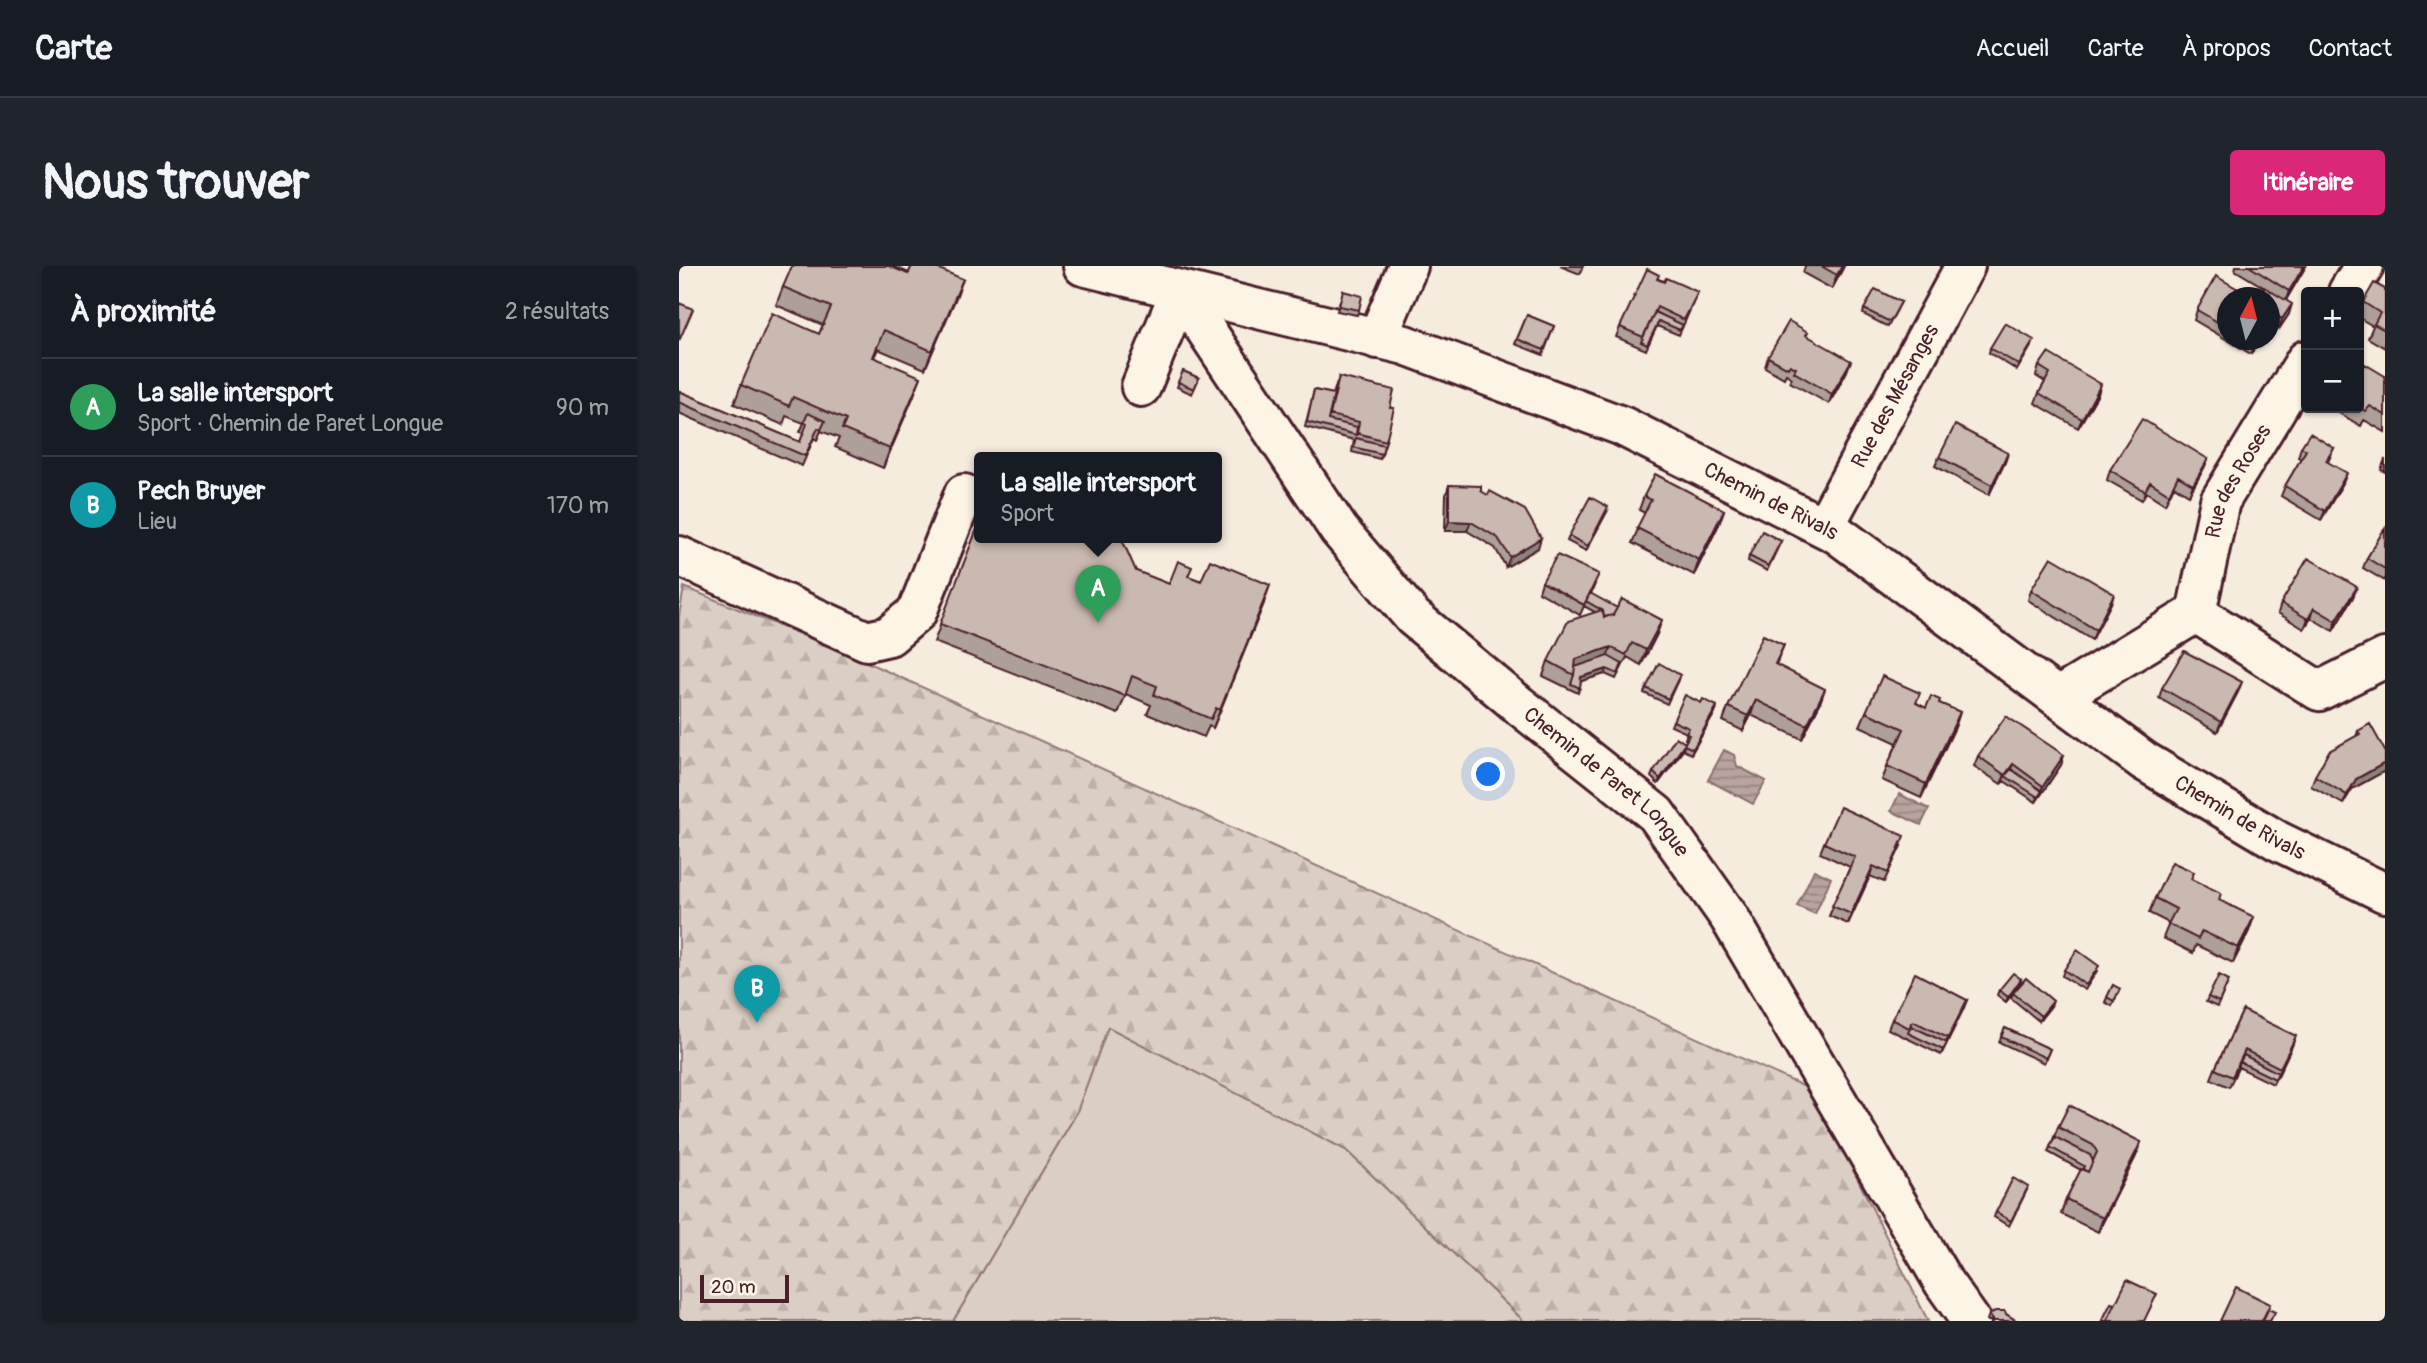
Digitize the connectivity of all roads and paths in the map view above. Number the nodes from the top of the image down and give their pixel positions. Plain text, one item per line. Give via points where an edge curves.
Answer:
1 (1083, 266) edge
2 (1408, 266) edge
3 (1965, 266) edge
4 (2364, 266) edge
5 (2351, 287) edge
6 (1180, 291) junction
7 (1377, 339) junction
8 (2301, 368) edge
9 (1141, 387) dead end
10 (964, 494) dead end
11 (1824, 527) junction
12 (679, 556) edge
13 (2196, 613) junction
14 (2385, 658) edge
15 (2057, 697) junction
16 (2385, 893) edge
17 (1971, 1321) edge

1 - 6 street, Chemin de Rivals
2 - 7 street
3 - 11 street, Rue des Mésanges
4 - 5 street
6 - 7 street, Chemin de Rivals
6 - 9 street
6 - 17 street, Chemin de Paret Longue via 1339,530 1413,617 1656,814 1729,917 1944,1283
7 - 11 street, Chemin de Rivals via 1405,345 1622,426
8 - 13 street, Rue des Roses via 2220,500
10 - 12 street via 916,612 889,636 867,641
11 - 15 street, Chemin de Rivals
13 - 14 street via 2319,691
13 - 15 street
15 - 16 street, Chemin de Rivals via 2144,761 2278,841

